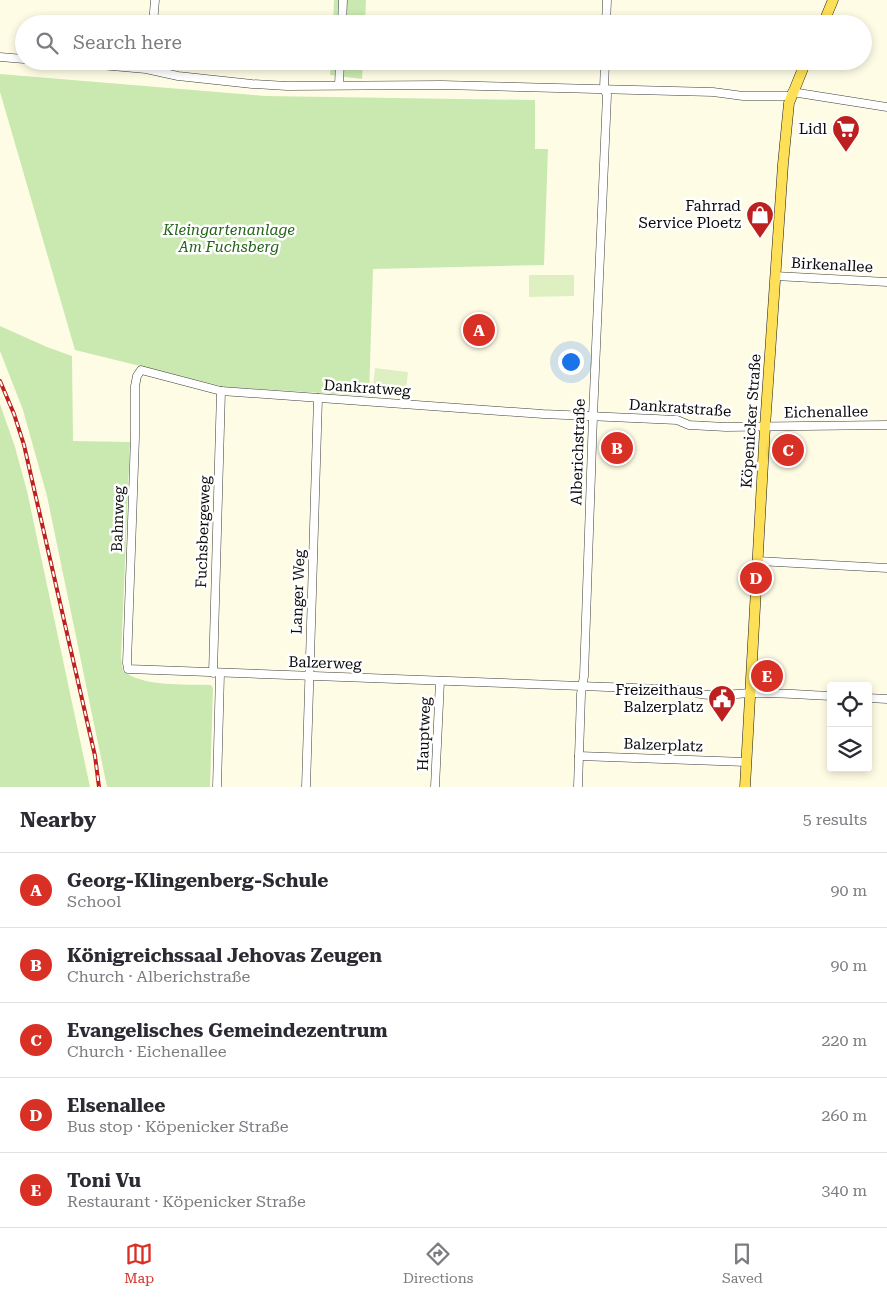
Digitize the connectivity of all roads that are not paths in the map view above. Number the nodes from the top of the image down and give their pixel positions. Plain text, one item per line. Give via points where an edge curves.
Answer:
1 (155, 0) edge
2 (343, 0) edge
3 (607, 0) edge
4 (833, 0) edge
5 (154, 15) edge
6 (342, 15) edge
7 (606, 15) edge
8 (826, 15) edge
9 (0, 57) edge
10 (15, 58) edge
11 (150, 70) edge
12 (340, 70) edge
13 (605, 70) edge
14 (802, 70) edge
15 (339, 85) junction
16 (604, 88) junction
17 (791, 94) junction
18 (887, 107) edge
19 (775, 276) junction
20 (887, 282) edge
21 (141, 370) joint
22 (221, 391) junction
23 (318, 398) junction
24 (593, 416) junction
25 (887, 425) edge
26 (765, 427) junction
27 (757, 561) junction
28 (887, 568) edge
29 (128, 670) joint
30 (217, 674) junction
31 (309, 677) junction
32 (440, 681) junction
33 (583, 686) junction
34 (750, 693) junction
35 (827, 696) edge
36 (872, 698) edge
37 (887, 699) edge
38 (579, 756) junction
39 (746, 762) junction
40 (217, 787) edge
41 (306, 787) edge
42 (435, 787) edge
43 (578, 787) edge
44 (745, 787) edge

1 - 5 street
2 - 6 street
3 - 7 street
4 - 8 main road
9 - 10 street
11 - 15 street via 252,84
12 - 15 street
13 - 16 street, Alberichstraße
14 - 17 main road, Köpenicker Straße
15 - 16 street
16 - 17 street via 743,96
16 - 24 street, Alberichstraße via 607,95
17 - 18 street
17 - 19 main road, Köpenicker Straße
19 - 20 street, Birkenallee
19 - 26 main road, Köpenicker Straße
21 - 22 street, Dankratweg
21 - 29 street, Bahnweg via 135,386
22 - 23 street, Dankratweg
22 - 30 street, Fuchsbergeweg
23 - 24 street, Dankratweg
23 - 31 street, Langer Weg
24 - 26 street, Dankratstraße via 677,420 689,425
24 - 33 street, Alberichstraße
25 - 26 street, Eichenallee
26 - 27 main road, Köpenicker Straße
27 - 28 street
27 - 34 main road, Köpenicker Straße
29 - 30 street, Balzerweg
30 - 31 street, Balzerweg
30 - 40 street
31 - 32 street, Balzerweg
31 - 41 street, Langer Weg
32 - 33 street, Balzerweg
32 - 42 street, Hauptweg
33 - 34 street, Balzerweg via 714,694
33 - 38 street, Alberichstraße
34 - 35 street, Balzerweg
34 - 39 main road, Köpenicker Straße
36 - 37 street
38 - 39 street, Balzerplatz
38 - 43 street, Alberichstraße
39 - 44 main road, Köpenicker Straße

